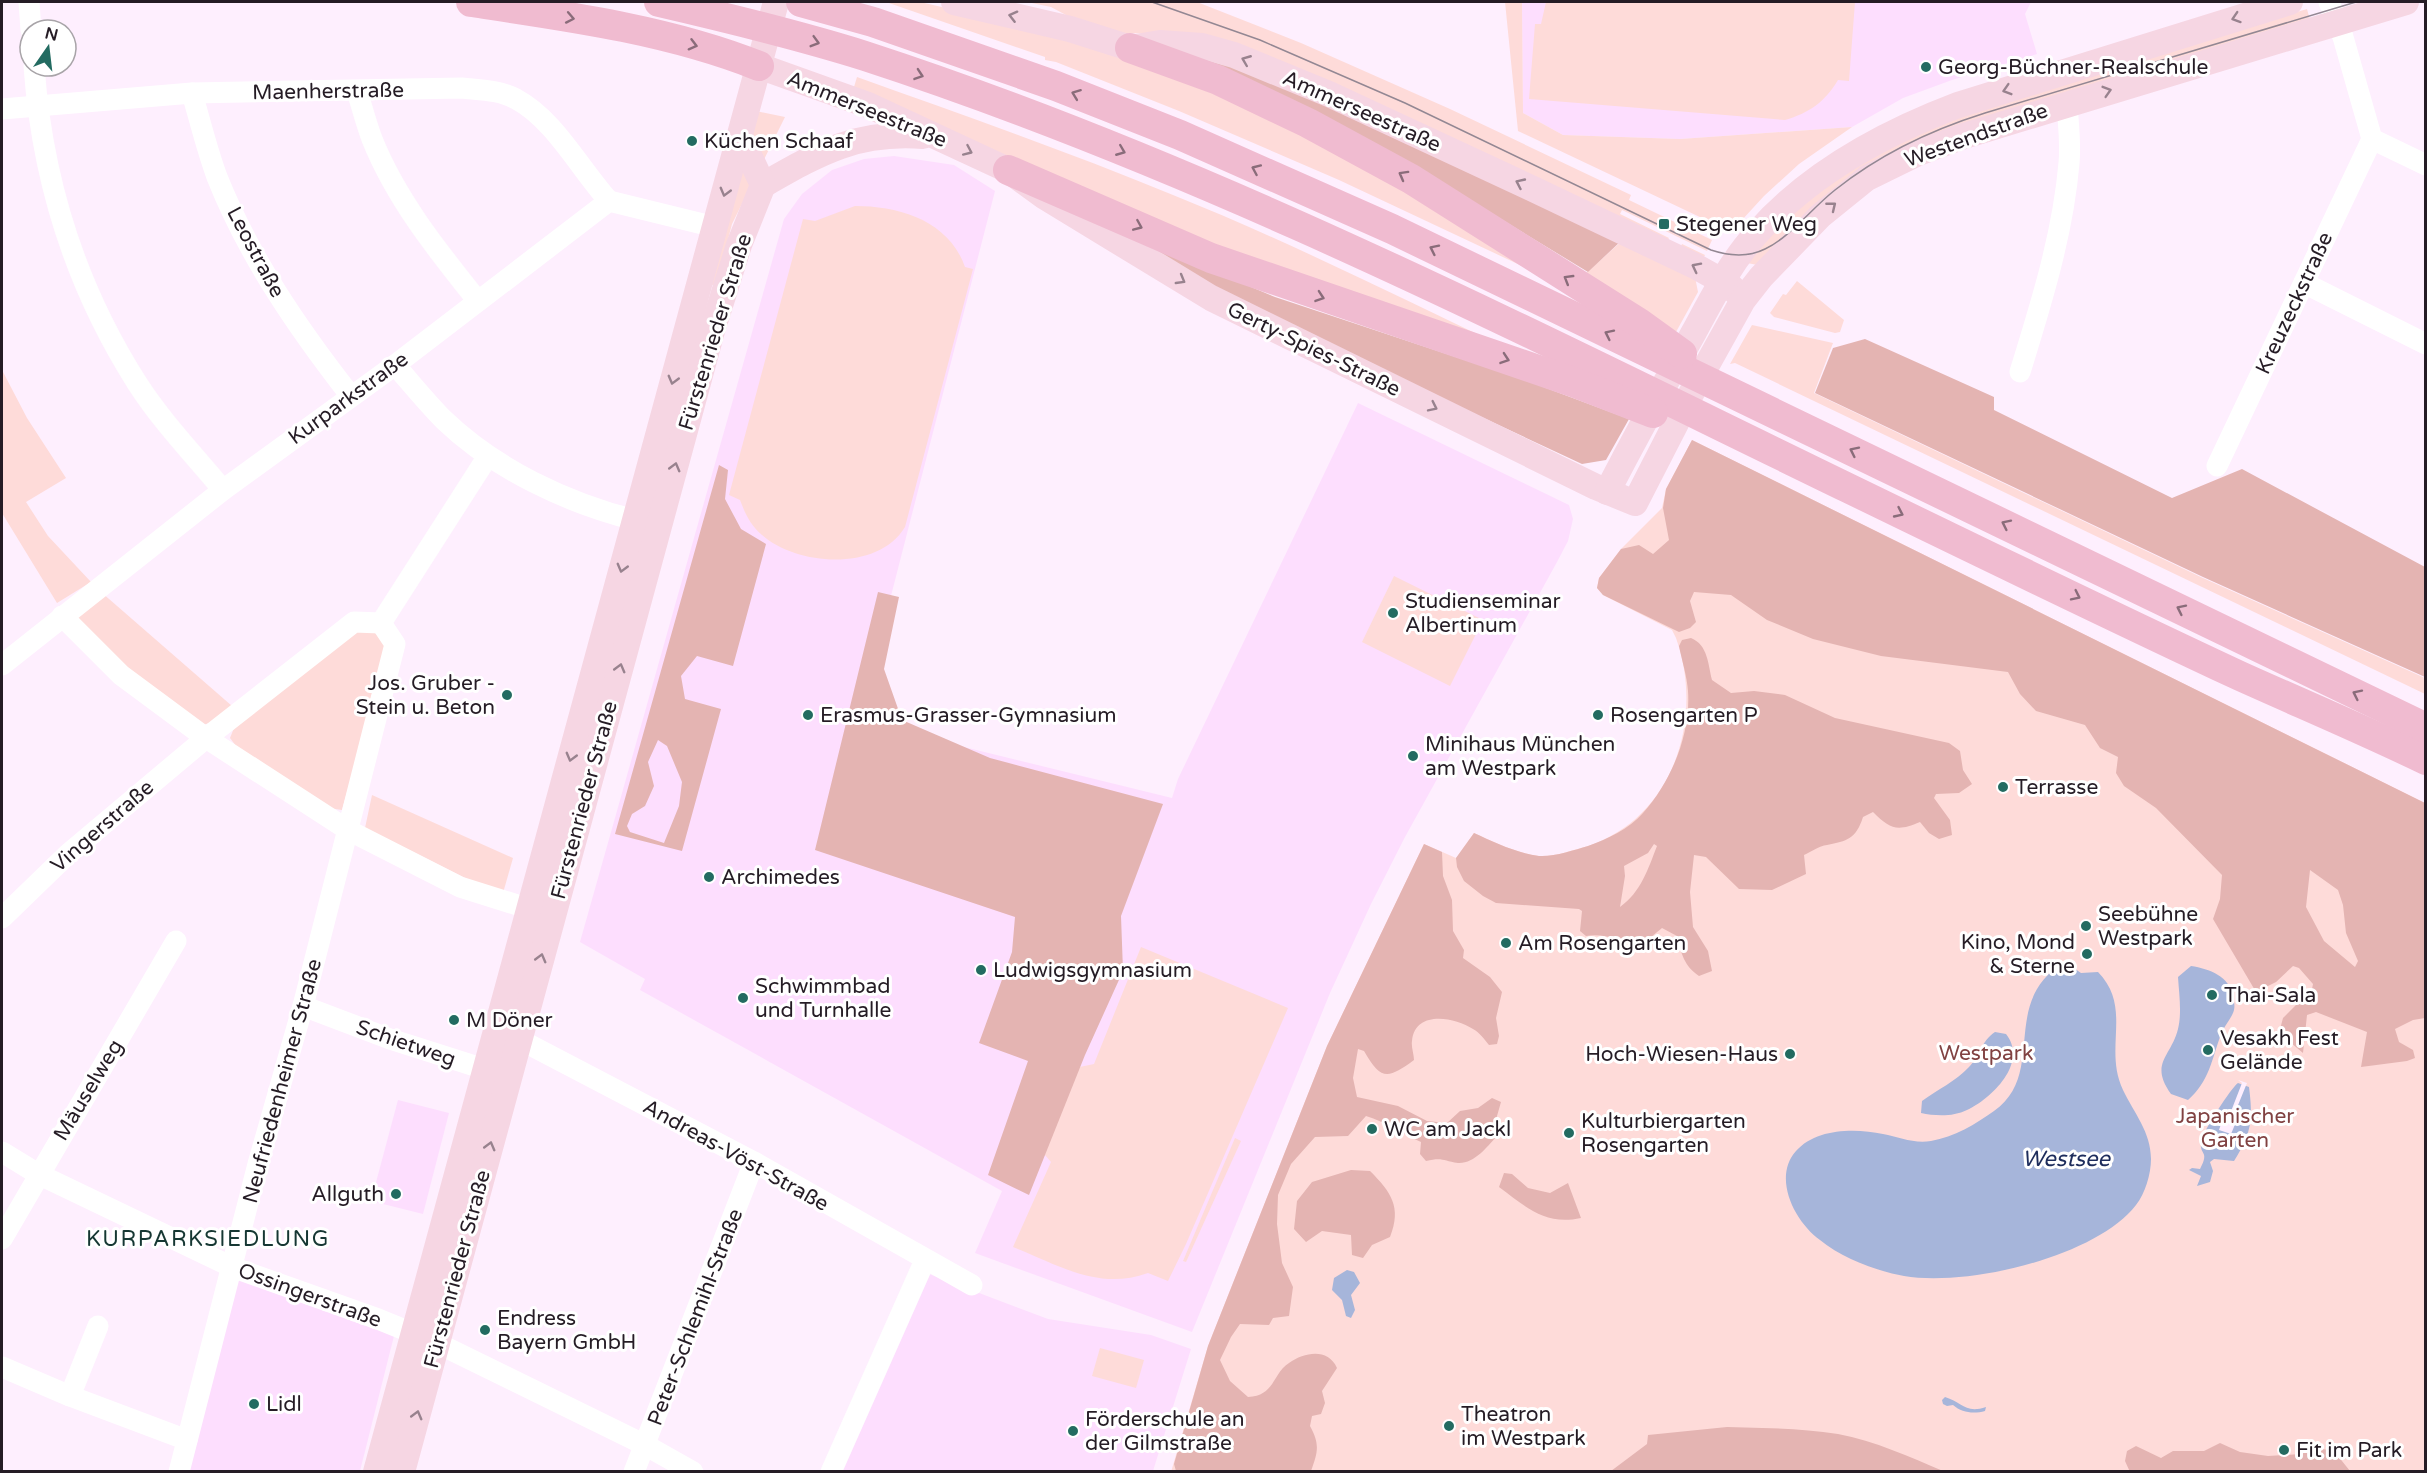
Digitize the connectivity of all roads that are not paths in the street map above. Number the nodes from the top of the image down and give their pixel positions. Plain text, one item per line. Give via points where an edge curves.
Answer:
1 (29, 2) edge
2 (471, 2) edge
3 (660, 2) edge
4 (776, 2) edge
5 (801, 2) edge
6 (954, 2) edge
7 (2290, 2) edge
8 (2406, 2) edge
9 (2333, 11) edge
10 (30, 18) edge
11 (1130, 48) junction
12 (760, 61) junction
13 (34, 78) edge
14 (357, 91) junction
15 (192, 93) junction
16 (2067, 103) junction
17 (36, 105) junction
18 (2, 109) edge
19 (740, 136) junction
20 (935, 137) junction
21 (2372, 139) junction
22 (2426, 165) edge
23 (1008, 170) junction
24 (764, 185) junction
25 (609, 201) junction
26 (715, 227) junction
27 (2304, 283) junction
28 (1717, 292) junction
29 (477, 300) junction
30 (1739, 307) junction
31 (2426, 344) edge
32 (395, 365) junction
33 (2020, 372) dead end
34 (350, 395) junction
35 (1740, 396) junction
36 (488, 456) junction
37 (2217, 466) dead end
38 (1847, 488) junction
39 (223, 490) junction
40 (1607, 492) junction
41 (1635, 503) joint
42 (635, 520) junction
43 (62, 616) junction
44 (381, 623) junction
45 (2, 665) edge
46 (2240, 676) junction
47 (2420, 724) edge
48 (206, 738) junction
49 (2426, 760) edge
50 (2426, 781) edge
51 (348, 830) junction
52 (530, 909) junction
53 (2, 918) edge
54 (176, 941) dead end
55 (303, 1006) junction
56 (508, 1036) junction
57 (497, 1073) junction
58 (2, 1152) edge
59 (754, 1162) junction
60 (38, 1174) junction
61 (2, 1239) edge
62 (925, 1260) junction
63 (232, 1268) junction
64 (972, 1285) dead end
65 (98, 1326) dead end
66 (426, 1339) junction
67 (4, 1374) edge
68 (70, 1396) junction
69 (188, 1440) junction
70 (645, 1445) junction
71 (179, 1472) edge
72 (376, 1472) edge
73 (402, 1472) edge
74 (634, 1472) edge
75 (693, 1472) edge
76 (831, 1472) edge

1 - 10 street
2 -> 12 highway via 537,11
3 -> 38 highway via 863,56 1029,114 1183,176 1382,264
4 - 12 main road, Fürstenrieder Straße
35 -> 5 highway via 1392,229 1180,135 873,22
11 -> 6 main road, Ammerseestraße
7 -> 28 main road, Westendstraße via 1912,122 1859,151 1788,201 1755,234
8 - 9 main road, Westendstraße
16 -> 9 main road, Westendstraße
9 - 21 street
28 -> 11 main road, Ammerseestraße via 1695,266 1329,94 1202,46 1160,43
35 -> 11 highway via 1639,322 1412,179 1228,85
12 - 19 main road, Fürstenrieder Straße
12 - 20 main road, Ammerseestraße
13 - 17 street
14 - 15 street, Maenherstraße
14 - 25 street, Maenherstraße via 462,88 515,98 544,120
14 - 29 street via 372,139 404,199 425,235
15 - 17 street, Maenherstraße
15 - 34 street, Leostraße via 217,176 259,266
30 -> 16 main road, Westendstraße via 1775,262 1820,216 1867,178 1918,153
16 - 33 street via 2070,160 2065,196 2044,296
17 - 18 street, Maenherstraße
17 - 39 street via 52,190 92,302 138,385
19 - 24 main road
19 -> 26 main road, Fürstenrieder Straße
20 -> 23 main road, Ammerseestraße
20 - 24 main road via 888,135 847,142
21 - 22 street
21 - 27 street, Kreuzeckstraße
23 -> 38 highway via 1210,258 1573,382
23 -> 40 main road, Gerty-Spies-Straße via 1211,298
56 -> 24 main road, Fürstenrieder Straße via 712,331 739,245
25 - 26 street
25 - 29 street, Kurparkstraße
26 -> 42 main road, Fürstenrieder Straße
27 - 31 street
27 - 37 street, Kreuzeckstraße
28 - 30 main road, Ammerseestraße
28 - 40 main road, Westendstraße
29 - 32 street, Kurparkstraße
30 - 41 main road, Westendstraße
32 - 34 street, Kurparkstraße
32 - 36 street via 444,421
34 - 39 street, Kurparkstraße
47 -> 35 highway
36 - 42 street via 555,493
36 - 44 street
38 -> 46 highway
39 - 43 street, Kurparkstraße
40 - 41 main road, Gerty-Spies-Straße
42 -> 52 main road, Fürstenrieder Straße
43 - 45 street, Kurparkstraße
43 - 48 street via 121,675
44 - 48 street, Vingerstraße via 354,622
44 - 51 street, Neufriedenheimer Straße via 395,644
46 - 49 highway
46 - 50 highway via 2326,731
48 - 51 street
48 - 53 street, Vingerstraße via 68,854
51 - 52 street via 460,887
51 - 55 street, Neufriedenheimer Straße
52 - 56 main road, Fürstenrieder Straße
54 - 60 street, Mäuselweg
55 - 57 street, Schietweg
55 - 63 street, Neufriedenheimer Straße
56 - 57 main road, Fürstenrieder Straße
56 - 59 street, Andreas-Vöst-Straße
57 - 66 main road, Fürstenrieder Straße
58 - 60 street, Ossingerstraße
59 - 62 street, Andreas-Vöst-Straße
59 - 70 street, Peter-Schlemihl-Straße
60 - 61 street, Mäuselweg
60 - 63 street, Ossingerstraße
62 - 64 street, Andreas-Vöst-Straße
62 - 76 street
63 - 66 street, Ossingerstraße via 378,1318
63 - 69 street, Neufriedenheimer Straße
65 - 68 street
66 - 70 street, Ossingerstraße
66 - 72 main road, Fürstenrieder Straße
73 -> 66 main road, Fürstenrieder Straße
67 - 68 street
68 - 69 street
69 - 71 street, Neufriedenheimer Straße
70 - 74 street, Peter-Schlemihl-Straße
70 - 75 street, Ossingerstraße

